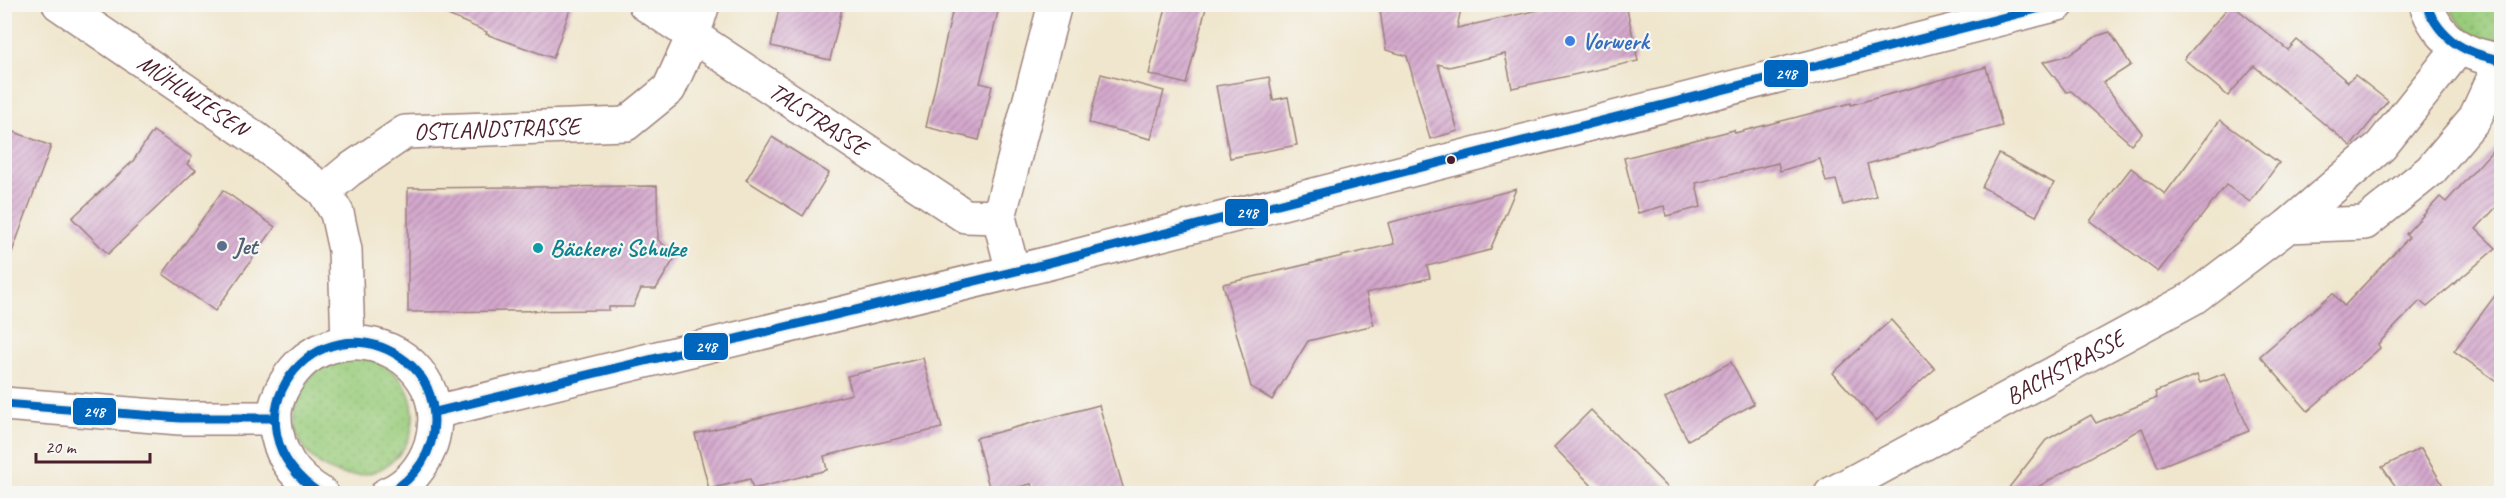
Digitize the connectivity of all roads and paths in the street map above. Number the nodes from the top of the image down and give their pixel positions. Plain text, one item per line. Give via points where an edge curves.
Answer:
1 (59, 4) edge
2 (645, 4) edge
3 (703, 4) edge
4 (1055, 4) edge
5 (2058, 4) edge
6 (2426, 4) edge
7 (693, 36) junction
8 (2458, 49) junction
9 (2502, 60) edge
10 (324, 191) junction
11 (999, 217) junction
12 (2288, 226) junction
13 (1013, 272) junction
14 (348, 343) junction
15 (4, 404) edge
16 (435, 412) junction
17 (274, 418) junction
18 (322, 494) edge
19 (387, 494) edge
20 (1831, 494) edge

1 - 10 street, MÜHLWIESEN via 255,138
2 - 7 street, TALSTRASSE
3 - 7 street, OSTLANDSTRASSE
4 - 11 street
5 - 13 street
6 - 8 street via 2442,35
7 - 10 street, OSTLANDSTRASSE via 669,89 626,124 405,132
7 - 11 street, TALSTRASSE via 965,216
8 - 9 street
8 - 12 street, BACHSTRASSE via 2381,146
9 - 12 street via 2475,118 2431,170 2366,223
10 - 14 street via 337,213 345,250
11 - 13 street
12 - 20 street, BACHSTRASSE via 2193,298
13 - 16 street
14 - 16 street via 368,342 400,354 423,379
14 - 17 street via 333,344 309,356 290,374
15 - 17 street via 180,418
16 - 19 street via 434,435 427,457 413,476
17 - 18 street via 280,448 290,469

